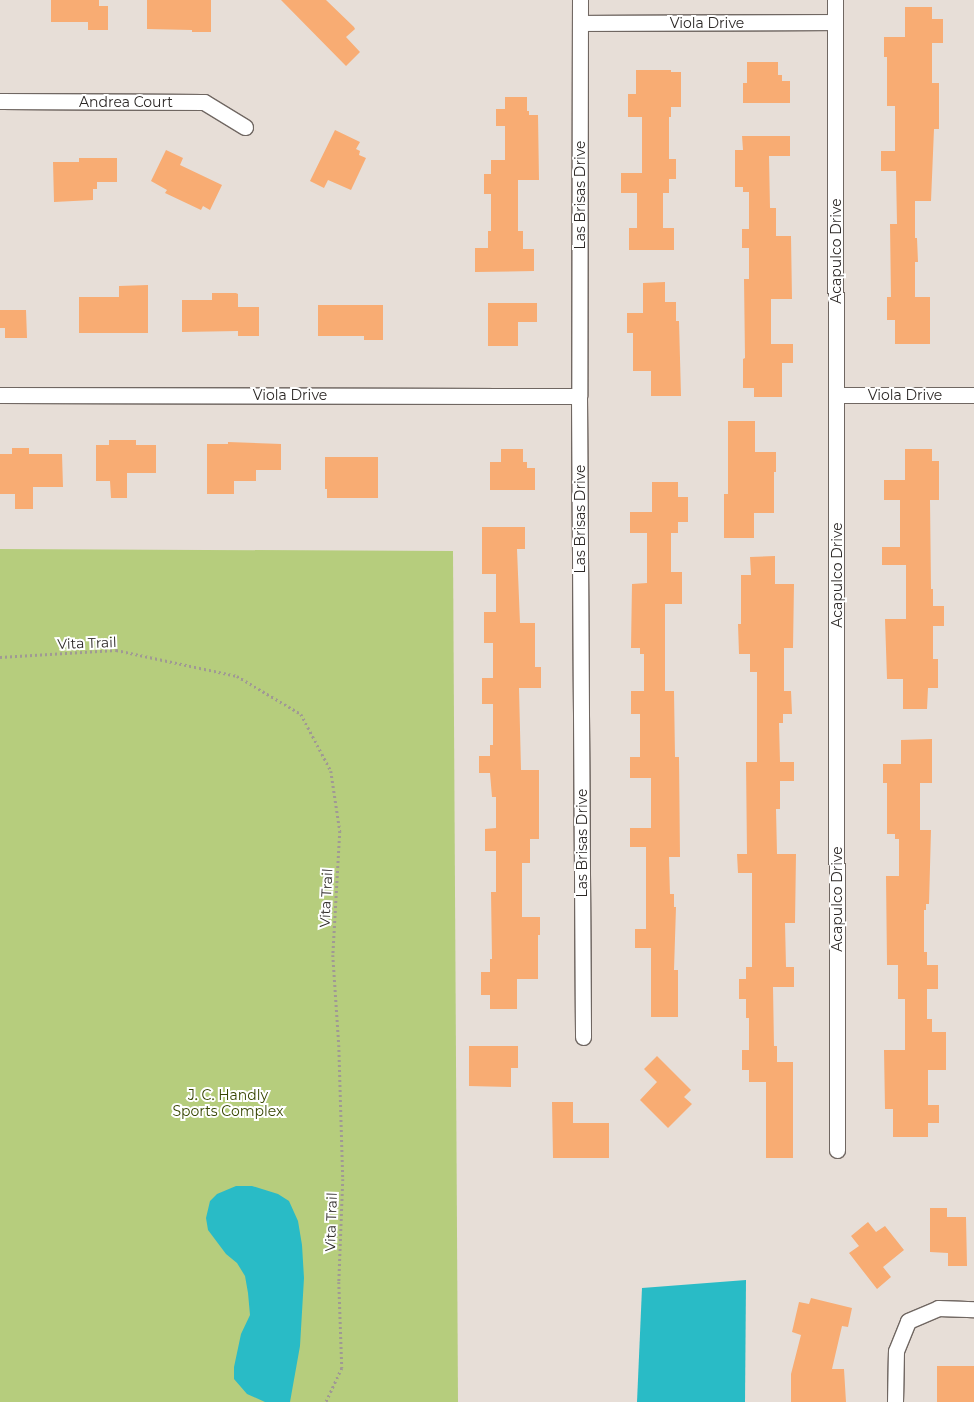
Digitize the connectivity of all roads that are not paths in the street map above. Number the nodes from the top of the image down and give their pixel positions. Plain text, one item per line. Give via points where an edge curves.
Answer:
1 (580, 0) edge
2 (835, 0) edge
3 (835, 22) junction
4 (580, 23) junction
5 (0, 101) edge
6 (245, 127) dead end
7 (974, 394) edge
8 (0, 395) edge
9 (837, 395) junction
10 (579, 396) junction
11 (583, 1038) dead end
12 (837, 1150) dead end
13 (974, 1309) edge
14 (895, 1402) edge

1 - 4 street, Las Brisas Drive
2 - 3 street, Acapulco Drive
3 - 4 street, Viola Drive
3 - 9 street, Acapulco Drive
4 - 10 street, Las Brisas Drive
5 - 6 street, Andrea Court via 204,102
7 - 9 street, Viola Drive
8 - 10 street, Viola Drive
9 - 12 street, Acapulco Drive
10 - 11 street, Las Brisas Drive
13 - 14 street via 938,1308 908,1321 896,1351

